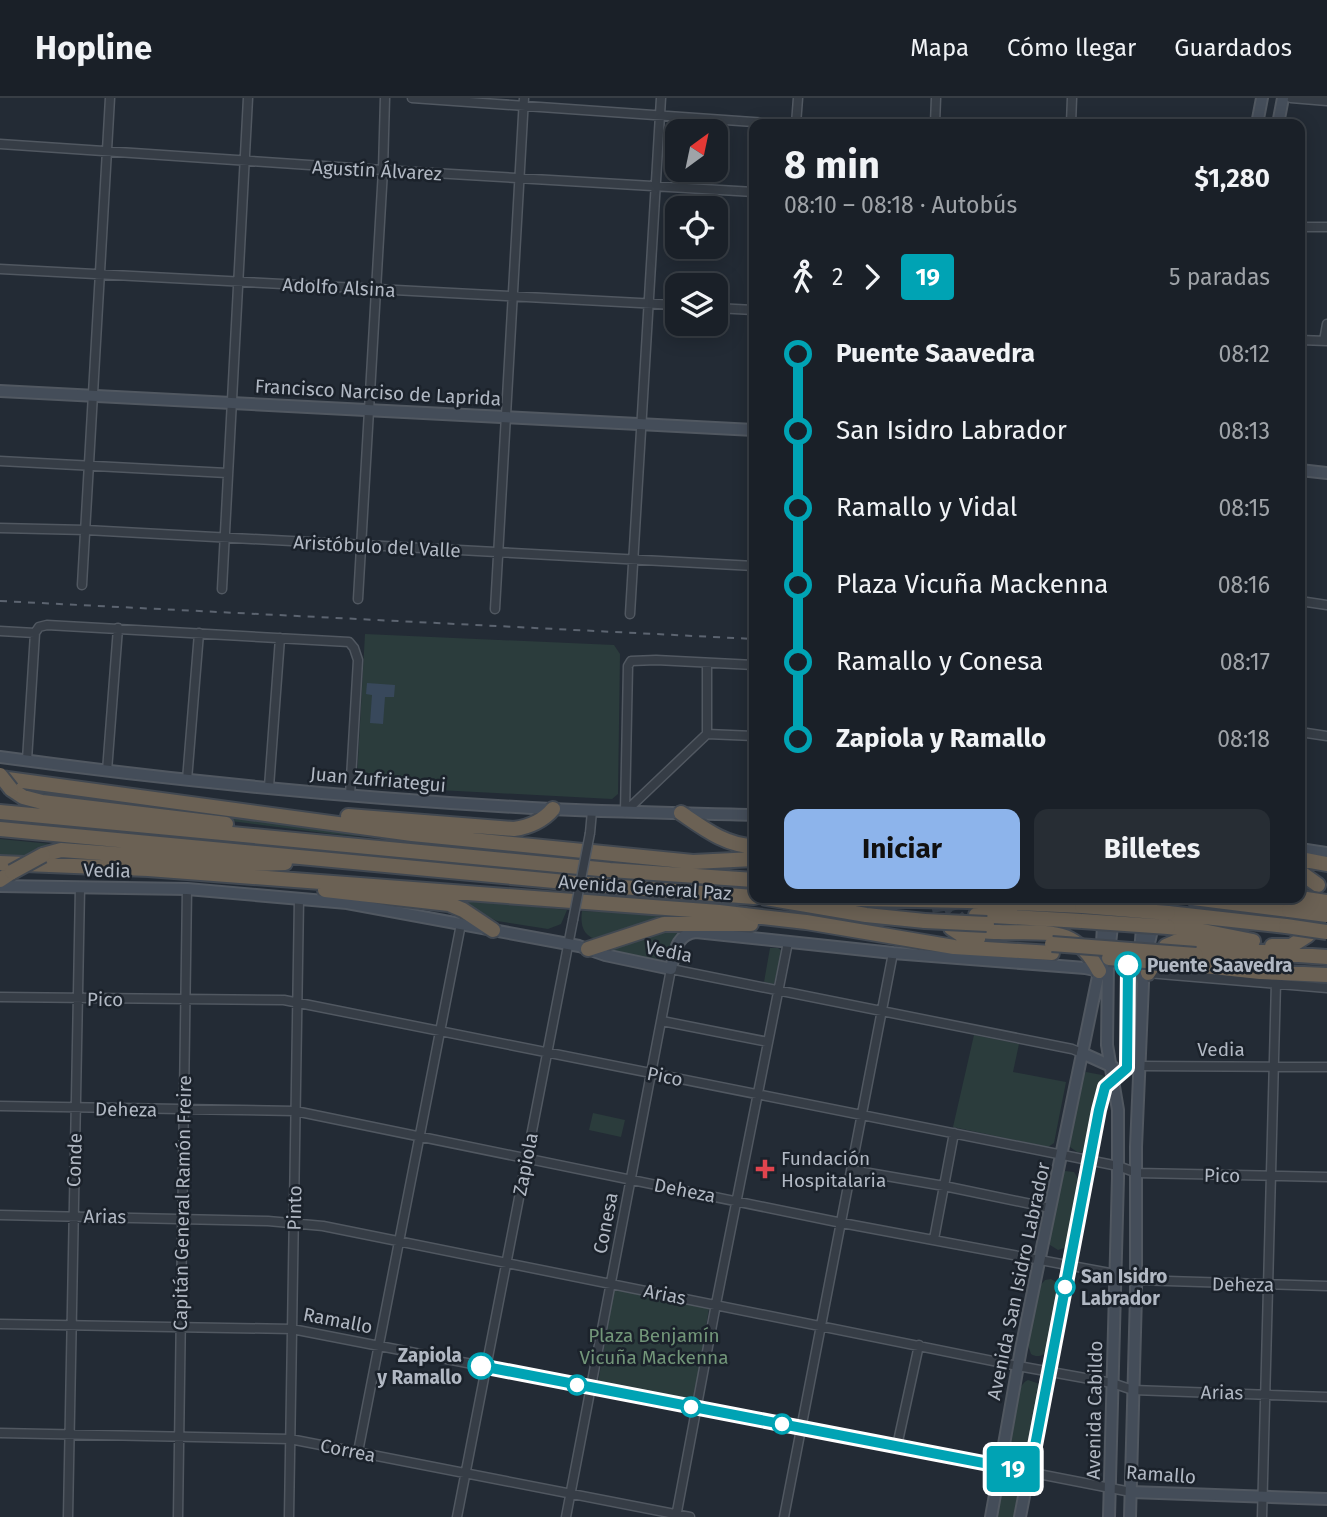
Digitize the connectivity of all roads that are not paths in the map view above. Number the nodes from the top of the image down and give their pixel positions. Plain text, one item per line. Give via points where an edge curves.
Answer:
1 (110, 98) edge
2 (248, 98) edge
3 (385, 98) edge
4 (412, 98) edge
5 (661, 98) edge
6 (798, 98) edge
7 (936, 98) edge
8 (1072, 98) edge
9 (1262, 98) edge
10 (1283, 98) edge
11 (1291, 98) edge
12 (1327, 101) edge
13 (524, 102) edge
14 (660, 116) junction
15 (796, 119) edge
16 (935, 119) edge
17 (1071, 119) edge
18 (1258, 119) edge
19 (1279, 119) edge
20 (749, 122) edge
21 (0, 144) edge
22 (107, 151) junction
23 (244, 162) junction
24 (383, 170) junction
25 (519, 178) junction
26 (656, 188) junction
27 (749, 192) edge
28 (1305, 227) edge
29 (1327, 227) edge
30 (0, 269) edge
31 (101, 275) junction
32 (238, 282) junction
33 (375, 289) junction
34 (513, 297) junction
35 (648, 304) junction
36 (665, 305) edge
37 (728, 308) edge
38 (749, 310) edge
39 (1327, 324) edge
40 (1305, 340) edge
41 (1326, 341) edge
42 (0, 391) edge
43 (93, 395) junction
44 (230, 403) junction
45 (367, 409) junction
46 (506, 416) junction
47 (642, 424) junction
48 (749, 430) edge
49 (0, 461) edge
50 (88, 466) junction
51 (1305, 471) edge
52 (227, 473) junction
53 (1327, 473) edge
54 (0, 527) edge
55 (86, 530) junction
56 (224, 537) junction
57 (362, 544) junction
58 (498, 553) junction
59 (634, 559) junction
60 (749, 566) edge
61 (82, 585) dead end
62 (222, 589) dead end
63 (358, 598) dead end
64 (1305, 602) edge
65 (1327, 605) edge
66 (495, 608) dead end
67 (630, 614) dead end
68 (118, 628) junction
69 (0, 631) edge
70 (35, 633) junction
71 (199, 633) junction
72 (280, 638) junction
73 (708, 663) junction
74 (749, 665) edge
75 (1305, 733) edge
76 (707, 734) junction
77 (749, 736) edge
78 (1327, 736) edge
79 (0, 757) edge
80 (27, 760) junction
81 (107, 771) junction
82 (187, 780) junction
83 (4, 781) edge
84 (269, 787) junction
85 (350, 795) junction
86 (553, 809) junction
87 (592, 811) junction
88 (0, 812) edge
89 (625, 812) junction
90 (260, 813) junction
91 (681, 813) junction
92 (749, 815) edge
93 (0, 829) edge
94 (295, 840) junction
95 (749, 845) edge
96 (1305, 850) edge
97 (1327, 853) edge
98 (749, 859) edge
99 (1305, 860) edge
100 (350, 862) junction
101 (1327, 864) edge
102 (4, 872) edge
103 (251, 876) junction
104 (749, 878) edge
105 (0, 886) edge
106 (1307, 886) edge
107 (80, 888) junction
108 (187, 889) junction
109 (749, 897) edge
110 (299, 899) junction
111 (1327, 902) edge
112 (795, 903) edge
113 (821, 903) edge
114 (959, 903) edge
115 (987, 903) edge
116 (1237, 903) edge
117 (921, 912) junction
118 (1082, 913) junction
119 (1327, 915) edge
120 (1168, 920) junction
121 (977, 922) junction
122 (461, 925) junction
123 (836, 928) junction
124 (951, 928) tunnel mouth
125 (493, 930) junction
126 (1318, 934) edge
127 (788, 942) junction
128 (568, 944) junction
129 (588, 948) junction
130 (1052, 948) junction
131 (893, 953) junction
132 (1279, 954) junction
133 (1327, 957) edge
134 (1196, 960) junction
135 (1096, 966) junction
136 (1327, 966) edge
137 (671, 969) junction
138 (1327, 975) edge
139 (1144, 976) junction
140 (1276, 982) junction
141 (1327, 988) edge
142 (779, 991) junction
143 (0, 997) edge
144 (77, 999) junction
145 (185, 1000) junction
146 (296, 1002) junction
147 (883, 1010) junction
148 (662, 1021) junction
149 (441, 1031) junction
150 (768, 1042) junction
151 (547, 1053) junction
152 (1082, 1053) junction
153 (1110, 1066) junction
154 (1140, 1066) junction
155 (1274, 1066) junction
156 (1127, 1068) junction
157 (1327, 1068) edge
158 (651, 1073) junction
159 (1113, 1078) junction
160 (757, 1094) junction
161 (0, 1106) edge
162 (76, 1108) junction
163 (184, 1110) junction
164 (1099, 1110) junction
165 (1118, 1110) junction
166 (295, 1111) junction
167 (863, 1114) junction
168 (954, 1133) junction
169 (420, 1136) junction
170 (1062, 1155) junction
171 (527, 1158) junction
172 (1088, 1161) junction
173 (1118, 1166) junction
174 (852, 1170) junction
175 (1137, 1173) junction
176 (1271, 1176) junction
177 (1327, 1177) edge
178 (632, 1179) junction
179 (944, 1186) junction
180 (736, 1201) junction
181 (1049, 1208) junction
182 (0, 1215) edge
183 (73, 1216) junction
184 (183, 1218) junction
185 (293, 1223) junction
186 (842, 1223) junction
187 (934, 1239) junction
188 (400, 1241) junction
189 (1040, 1261) junction
190 (505, 1263) junction
191 (1069, 1266) junction
192 (1115, 1274) junction
193 (1136, 1280) junction
194 (611, 1284) junction
195 (1268, 1285) junction
196 (1327, 1286) edge
197 (716, 1304) junction
198 (0, 1324) edge
199 (72, 1324) junction
200 (822, 1325) junction
201 (179, 1326) junction
202 (292, 1329) junction
203 (919, 1345) junction
204 (379, 1346) junction
205 (1018, 1366) junction
206 (486, 1367) junction
207 (1048, 1372) junction
208 (1112, 1383) junction
209 (590, 1388) junction
210 (1133, 1390) junction
211 (1264, 1393) junction
212 (1327, 1397) edge
213 (696, 1408) junction
214 (801, 1427) junction
215 (0, 1433) edge
216 (71, 1435) junction
217 (178, 1436) junction
218 (290, 1440) junction
219 (897, 1446) junction
220 (358, 1452) junction
221 (999, 1466) junction
222 (1030, 1472) junction
223 (465, 1473) junction
224 (1121, 1490) junction
225 (570, 1494) junction
226 (1263, 1496) junction
227 (1327, 1499) edge
228 (677, 1516) edge
229 (68, 1517) edge
230 (178, 1517) edge
231 (289, 1517) edge
232 (457, 1517) edge
233 (566, 1517) edge
234 (690, 1517) edge
235 (784, 1517) edge
236 (991, 1517) edge
237 (1020, 1517) edge
238 (1109, 1517) edge
239 (1130, 1517) edge
240 (1262, 1517) edge

1 - 22 street
2 - 23 street
3 - 24 street
4 - 13 street
5 - 14 street
6 - 15 street
7 - 16 street
8 - 17 street
9 - 18 street
10 - 19 street
11 - 12 street
13 - 14 street
13 - 25 street
14 - 20 street
14 - 26 street
21 - 22 street, Agustín Álvarez
22 - 23 street, Agustín Álvarez
22 - 31 street
23 - 24 street, Agustín Álvarez
23 - 32 street
24 - 25 street, Agustín Álvarez
24 - 33 street
25 - 26 street, Agustín Álvarez
25 - 34 street
26 - 27 street, Agustín Álvarez
26 - 35 street
28 - 29 street
30 - 31 street, Adolfo Alsina
31 - 32 street, Adolfo Alsina
31 - 43 street
32 - 33 street, Adolfo Alsina
32 - 44 street
33 - 34 street, Adolfo Alsina
33 - 45 street
34 - 35 street, Adolfo Alsina
34 - 46 street
35 - 36 street, Adolfo Alsina
35 - 47 street
37 - 38 street
39 - 41 street
40 - 41 street
42 - 43 street, Francisco Narciso de Laprida
43 - 44 street, Francisco Narciso de Laprida
43 - 50 street
44 - 45 street, Francisco Narciso de Laprida
44 - 52 street
45 - 46 street, Francisco Narciso de Laprida
45 - 57 street
46 - 47 street, Francisco Narciso de Laprida
46 - 58 street
47 - 48 street, Francisco Narciso de Laprida
47 - 59 street
49 - 50 street
50 - 52 street
50 - 55 street
51 - 53 street
52 - 56 street
54 - 55 street, Aristóbulo del Valle
55 - 56 street, Aristóbulo del Valle
55 - 61 street
56 - 57 street, Aristóbulo del Valle
56 - 62 street
57 - 58 street, Aristóbulo del Valle
57 - 63 street
58 - 59 street, Aristóbulo del Valle
58 - 66 street
59 - 60 street, Aristóbulo del Valle
59 - 67 street
64 - 65 street
68 - 70 street via 43,625
68 - 71 street
68 - 81 street
69 - 70 street
70 - 80 street
71 - 72 street
71 - 82 street
72 - 84 street
72 - 85 street via 349,642 354,648 358,660
73 - 74 street
73 - 76 street
73 - 89 street via 634,659 628,666
75 - 78 street
76 - 77 street
76 - 89 street
79 - 80 street, Juan Zufriategui
80 - 81 street, Juan Zufriategui
81 - 82 street, Juan Zufriategui
82 - 84 street, Juan Zufriategui
83 - 90 highway, Avenida General Paz
83 - 94 highway via 23,797 41,802 229,824
84 - 85 street, Juan Zufriategui
85 - 86 street, Juan Zufriategui
86 - 87 street, Juan Zufriategui
86 - 90 highway via 529,826 514,829
87 - 89 street, Juan Zufriategui
87 - 128 street, Zapiola, bridge
88 - 94 highway, Avenida General Paz
89 - 91 street, Juan Zufriategui
90 - 98 highway, Avenida General Paz via 626,856 693,862
91 - 92 street, Juan Zufriategui
91 - 95 highway via 726,840
93 - 100 highway, Avenida General Paz
94 - 104 highway, Avenida General Paz
96 - 97 street
99 - 101 highway
100 - 102 highway, bridge via 251,864 61,850
100 - 109 highway, Avenida General Paz
102 - 103 highway, Avenida General Paz via 148,869
103 - 123 highway, Avenida General Paz via 750,915
103 - 125 highway via 329,891 449,904
105 - 107 street, Vedia
106 - 111 highway, bridge
107 - 108 street, Vedia
107 - 144 street, Conde
108 - 110 street, Vedia
108 - 145 street, Capitán General Ramón Freire
110 - 122 street, Vedia via 365,906
110 - 146 street, Pinto
112 - 117 highway via 866,915
113 - 117 highway
114 - 117 highway, bridge
115 - 118 highway, bridge
116 - 119 highway, bridge
117 - 121 highway
118 - 120 highway, bridge
118 - 121 highway
120 - 126 highway, bridge via 1286,926
120 - 126 highway via 1282,947
121 - 135 highway via 981,932 1069,937
121 - 135 highway via 1073,930 1089,945
122 - 125 street, Vedia
122 - 149 street
123 - 129 highway via 677,923
123 - 130 highway, Avenida General Paz via 967,949
124 - 130 highway via 968,937
125 - 128 street, Vedia
126 - 132 highway via 1301,950
127 - 131 street
127 - 137 street, Conesa via 696,932 682,936
127 - 142 street
128 - 129 street, Vedia
128 - 151 street, Zapiola
129 - 137 street, Vedia
130 - 134 highway, Avenida General Paz, bridge
131 - 135 street
131 - 147 street
132 - 133 highway
132 - 139 highway via 1177,940 1166,946
134 - 136 highway
134 - 138 highway, Avenida General Paz via 1260,972
135 - 152 street, Avenida Cabildo
135 - 153 street, Avenida Cabildo via 1108,926
137 - 142 street, Vedia
137 - 148 street, Conesa
139 - 139 street, Avenida Cabildo via 1140,948 1149,928
139 - 140 street
139 - 154 street, Avenida Cabildo
140 - 141 street
140 - 155 street
142 - 147 street, Vedia
142 - 150 street
143 - 144 street, Pico
144 - 145 street, Pico
144 - 162 street, Conde
145 - 146 street, Pico
145 - 163 street, Capitán General Ramón Freire
146 - 149 street, Pico
146 - 166 street, Pinto
147 - 152 street, Vedia
147 - 167 street
148 - 150 street
148 - 158 street, Conesa
149 - 151 street, Pico
149 - 169 street
150 - 160 street
151 - 158 street, Pico
151 - 171 street, Zapiola
152 - 153 street, Vedia
152 - 170 street, Avenida San Isidro Labrador
153 - 156 street, Vedia
153 - 159 street, Avenida Cabildo
154 - 155 street, Vedia
154 - 156 street, Vedia
154 - 175 street, Avenida Cabildo
155 - 157 street, Vedia
155 - 176 street
156 - 159 street
158 - 160 street, Pico
158 - 178 street, Conesa
159 - 164 street via 1105,1087
159 - 165 street, Avenida Cabildo
160 - 167 street, Pico
160 - 180 street
161 - 162 street, Deheza
162 - 163 street, Deheza
162 - 183 street, Conde
163 - 166 street, Deheza
163 - 184 street, Capitán General Ramón Freire
164 - 165 street
164 - 172 street
165 - 173 street, Avenida Cabildo
166 - 169 street, Deheza
166 - 185 street, Pinto
167 - 168 street, Pico
167 - 174 street
168 - 170 street, Pico
168 - 179 street
169 - 171 street, Deheza
169 - 188 street
170 - 172 street, Pico
170 - 181 street, Avenida San Isidro Labrador
171 - 178 street, Deheza
171 - 190 street, Zapiola
172 - 173 street, Pico
172 - 191 street
173 - 175 street, Pico
173 - 192 street, Avenida Cabildo
174 - 179 street
174 - 186 street
175 - 176 street, Pico
175 - 193 street, Avenida Cabildo
176 - 177 street, Pico
176 - 195 street
178 - 180 street, Deheza
178 - 194 street, Conesa
179 - 181 street
179 - 187 street
180 - 186 street, Deheza
180 - 197 street
181 - 189 street, Avenida San Isidro Labrador
182 - 183 street, Arias
183 - 184 street, Arias
183 - 199 street, Conde
184 - 185 street, Arias
184 - 201 street, Capitán General Ramón Freire
185 - 188 street, Arias
185 - 202 street, Pinto
186 - 187 street, Deheza
186 - 200 street
187 - 189 street, Deheza
188 - 190 street, Arias
188 - 204 street
189 - 191 street, Deheza
189 - 205 street, Avenida San Isidro Labrador
190 - 194 street, Arias
190 - 206 street, Zapiola
191 - 192 street, Deheza
191 - 207 street
192 - 193 street, Deheza
192 - 208 street, Avenida Cabildo
193 - 195 street, Deheza
193 - 210 street, Avenida Cabildo
194 - 197 street, Arias
194 - 209 street, Conesa
195 - 196 street, Deheza
195 - 211 street
197 - 200 street, Arias
197 - 213 street
198 - 199 street, Ramallo
199 - 201 street, Ramallo
199 - 216 street, Conde
200 - 203 street, Arias
200 - 214 street
201 - 202 street, Ramallo
201 - 217 street, Capitán General Ramón Freire
202 - 204 street, Ramallo
202 - 218 street, Pinto
203 - 205 street, Arias
203 - 219 street
204 - 206 street, Ramallo
204 - 220 street
205 - 207 street, Arias
205 - 221 street, Avenida San Isidro Labrador
206 - 209 street, Ramallo
206 - 223 street, Zapiola
207 - 208 street, Arias
207 - 222 street
208 - 210 street, Arias
208 - 224 street, Avenida Cabildo
209 - 213 street, Ramallo
209 - 225 street, Conesa
210 - 211 street, Arias
210 - 224 street, Avenida Cabildo
211 - 212 street, Arias
211 - 226 street
213 - 214 street, Ramallo
213 - 228 street
214 - 219 street, Ramallo
214 - 235 street
215 - 216 street, Correa
216 - 217 street, Correa
216 - 229 street, Conde
217 - 218 street, Correa
217 - 230 street, Capitán General Ramón Freire
218 - 220 street, Correa
218 - 231 street, Pinto
219 - 221 street, Ramallo
220 - 223 street, Correa
221 - 222 street, Ramallo
221 - 236 street, Avenida San Isidro Labrador
222 - 224 street, Ramallo
222 - 237 street
223 - 225 street, Correa
223 - 232 street, Zapiola
224 - 226 street, Ramallo
224 - 238 street, Avenida Cabildo
224 - 239 street, Avenida Cabildo
225 - 228 street, Correa
225 - 233 street, Conesa
226 - 227 street, Ramallo
226 - 240 street
228 - 234 street, Correa

